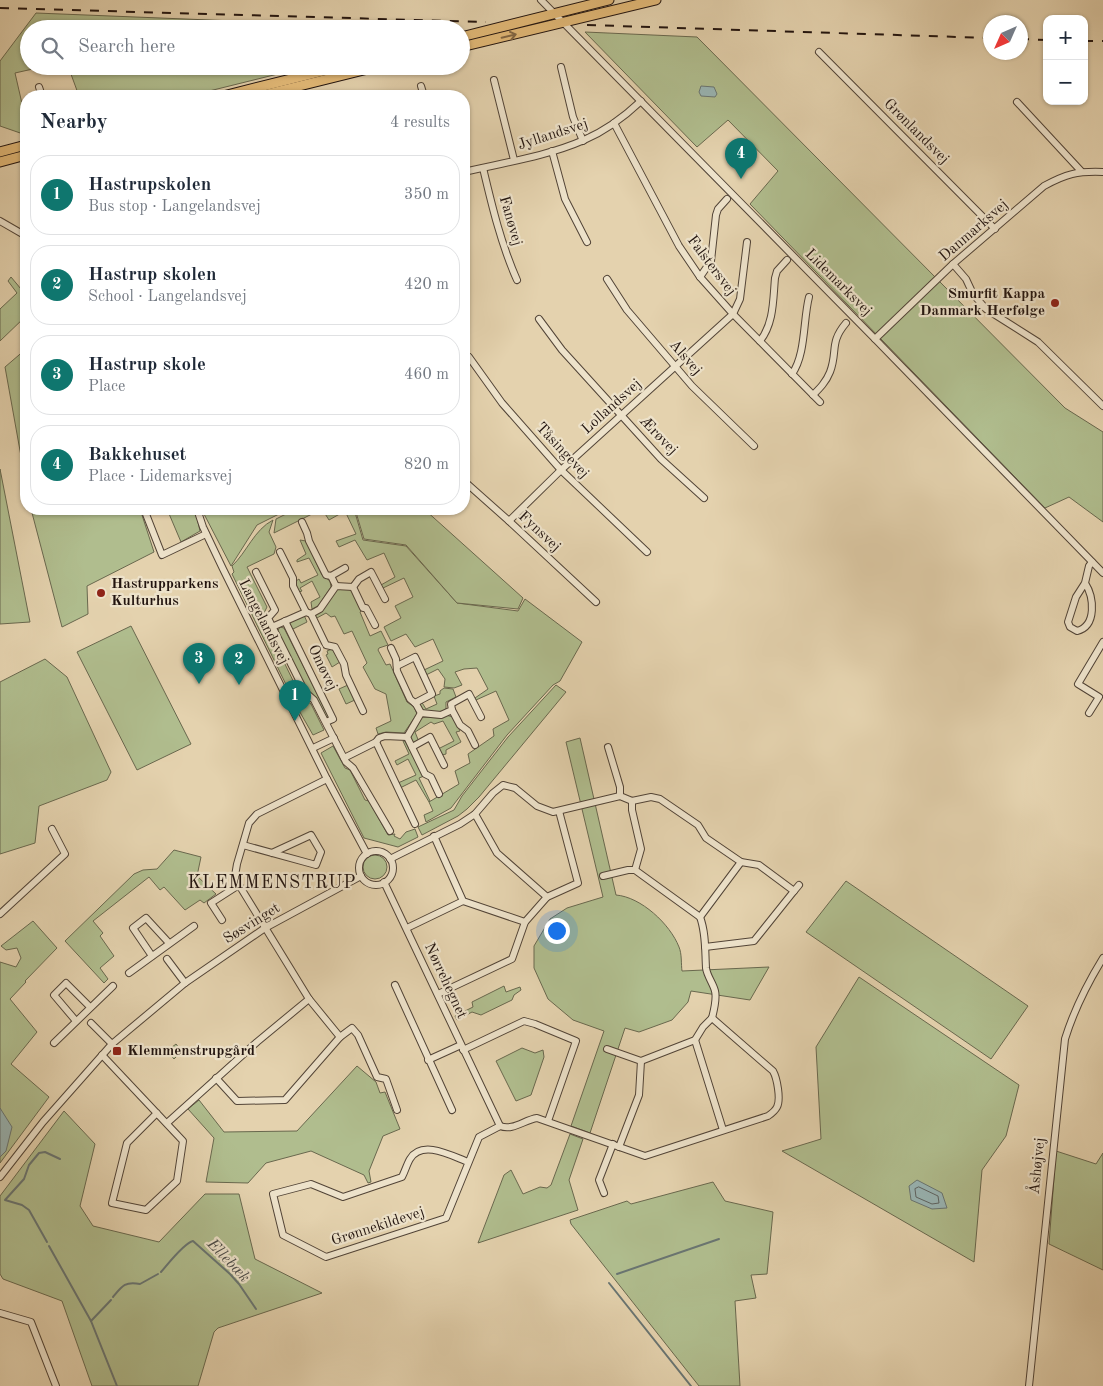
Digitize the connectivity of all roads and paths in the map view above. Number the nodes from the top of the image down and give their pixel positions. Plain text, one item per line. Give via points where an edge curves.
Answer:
1 (541, 0) edge
2 (609, 0) edge
3 (656, 0) edge
4 (554, 13) junction
5 (564, 23) junction
6 (470, 35) edge
7 (470, 45) edge
8 (819, 52) dead end
9 (561, 67) dead end
10 (307, 75) edge
11 (344, 75) edge
12 (494, 80) dead end
13 (421, 86) dead end
14 (39, 87) dead end
15 (40, 90) edge
16 (247, 90) edge
17 (283, 90) edge
18 (422, 90) edge
19 (641, 101) junction
20 (1017, 102) dead end
21 (614, 123) junction
22 (583, 141) junction
23 (20, 147) edge
24 (552, 151) junction
25 (0, 152) edge
26 (20, 157) edge
27 (514, 160) junction
28 (0, 162) edge
29 (482, 168) junction
30 (470, 171) edge
31 (1081, 171) junction
32 (1103, 172) edge
33 (728, 199) dead end
34 (0, 221) edge
35 (995, 229) junction
36 (20, 233) edge
37 (587, 242) dead end
38 (747, 242) dead end
39 (787, 260) dead end
40 (954, 264) junction
41 (700, 277) junction
42 (607, 279) dead end
43 (517, 280) dead end
44 (809, 297) dead end
45 (733, 314) junction
46 (539, 320) dead end
47 (846, 323) dead end
48 (875, 339) junction
49 (760, 341) junction
50 (470, 358) edge
51 (677, 367) junction
52 (792, 374) junction
53 (813, 395) junction
54 (820, 402) dead end
55 (1103, 406) edge
56 (621, 416) junction
57 (754, 446) dead end
58 (561, 470) junction
59 (470, 486) edge
60 (704, 498) dead end
61 (146, 515) edge
62 (199, 515) edge
63 (509, 521) junction
64 (302, 522) dead end
65 (206, 534) junction
66 (280, 552) dead end
67 (647, 552) dead end
68 (1092, 562) junction
69 (345, 568) dead end
70 (256, 572) dead end
71 (1103, 573) edge
72 (331, 576) junction
73 (1085, 583) junction
74 (336, 586) junction
75 (353, 587) junction
76 (385, 599) dead end
77 (596, 602) dead end
78 (308, 613) junction
79 (285, 621) junction
80 (375, 625) dead end
81 (272, 628) junction
82 (1103, 642) edge
83 (390, 648) dead end
84 (397, 666) junction
85 (415, 703) junction
86 (452, 710) junction
87 (363, 711) dead end
88 (421, 713) junction
89 (1089, 713) dead end
90 (481, 717) dead end
91 (326, 722) junction
92 (407, 737) junction
93 (334, 738) junction
94 (376, 742) junction
95 (475, 745) dead end
96 (412, 747) junction
97 (608, 747) dead end
98 (312, 748) junction
99 (344, 758) junction
100 (444, 764) dead end
101 (327, 779) junction
102 (439, 794) dead end
103 (620, 796) junction
104 (632, 801) junction
105 (559, 811) junction
106 (475, 814) junction
107 (416, 824) dead end
108 (52, 828) dead end
109 (390, 831) dead end
110 (434, 836) junction
111 (244, 845) junction
112 (272, 853) junction
113 (366, 854) junction
114 (390, 859) junction
115 (741, 862) junction
116 (635, 870) junction
117 (361, 876) junction
118 (603, 876) dead end
119 (384, 882) junction
120 (239, 885) junction
121 (799, 885) dead end
122 (794, 891) junction
123 (547, 897) junction
124 (463, 901) junction
125 (0, 914) edge
126 (700, 917) junction
127 (222, 920) dead end
128 (525, 922) junction
129 (194, 926) dead end
130 (266, 928) junction
131 (407, 928) junction
132 (169, 943) junction
133 (706, 947) junction
134 (152, 956) junction
135 (1103, 958) edge
136 (167, 959) dead end
137 (129, 973) dead end
138 (185, 983) junction
139 (395, 985) dead end
140 (113, 986) dead end
141 (438, 994) junction
142 (309, 999) junction
143 (90, 1007) junction
144 (712, 1018) junction
145 (76, 1021) junction
146 (92, 1023) dead end
147 (340, 1037) junction
148 (695, 1040) junction
149 (54, 1043) dead end
150 (112, 1044) junction
151 (462, 1047) junction
152 (607, 1049) dead end
153 (102, 1055) junction
154 (428, 1060) junction
155 (641, 1062) junction
156 (216, 1078) junction
157 (397, 1110) dead end
158 (452, 1110) dead end
159 (157, 1113) junction
160 (548, 1121) junction
161 (166, 1123) junction
162 (500, 1126) junction
163 (723, 1130) junction
164 (616, 1146) junction
165 (468, 1162) junction
166 (0, 1177) edge
167 (604, 1193) dead end
168 (0, 1313) edge
169 (56, 1386) edge
170 (1029, 1386) edge

1 - 4 street, Lidemarksvej
2 - 4 main road
3 - 5 main road
4 - 5 street, Lidemarksvej
4 - 6 main road
7 -> 5 main road
5 - 19 street, Lidemarksvej
8 - 35 street, Grønlandsvej
9 - 22 street via 573,117
10 - 16 main road
11 - 17 main road
12 - 27 street
13 - 18 street
14 - 15 street
19 - 21 street, Jyllandsvej
19 - 48 street, Lidemarksvej
20 - 31 street
21 - 22 street, Jyllandsvej
21 - 41 street, Falstersvej via 679,246
22 - 24 street, Jyllandsvej
23 - 25 main road
24 - 27 street, Jyllandsvej
24 - 37 street via 565,199
26 - 28 main road
27 - 29 street, Jyllandsvej
29 - 30 street, Jyllandsvej
29 - 43 street, Fanøvej via 506,256
31 - 32 street, Danmarksvej
31 - 35 street, Danmarksvej via 1044,186
33 - 41 street via 718,209 711,261
34 - 36 street
35 - 40 street, Danmarksvej
38 - 45 street via 740,299
39 - 49 street via 777,271 771,322
40 - 48 street, Danmarksvej
40 - 55 street via 986,309 1038,342
41 - 45 street, Falstersvej
42 - 51 street, Alsvej via 628,310
44 - 52 street via 800,357
45 - 49 street, Falstersvej
45 - 51 street, Lollandsvej
46 - 56 street, Ærøvej
47 - 53 street via 835,339 829,374
48 - 68 street, Lidemarksvej
49 - 52 street, Falstersvej
50 - 58 street, Tåsingevej via 502,403
51 - 56 street, Lollandsvej
51 - 57 street, Alsvej
52 - 53 street, Falstersvej
53 - 54 street, Falstersvej
56 - 58 street, Lollandsvej
56 - 60 street, Ærøvej
58 - 63 street, Lollandsvej
58 - 67 street, Tåsingevej
59 - 63 street, Fynsvej
61 - 65 street via 162,555
62 - 65 street, Langelandsvej
63 - 77 street, Fynsvej
64 - 72 street via 326,575
65 - 98 street, Langelandsvej
66 - 78 street, Omøvej
68 - 71 street, Lidemarksvej
68 - 73 street
69 - 72 street
70 - 81 street via 275,610 268,618
72 - 74 street
73 - 73 street via 1076,597 1068,622 1077,632 1086,626 1093,608 1090,590
74 - 75 street
74 - 78 street via 320,609
75 - 76 street via 359,579 372,572
75 - 80 street
78 - 79 street
78 - 87 street, Omøvej via 326,645 335,647
79 - 81 street
79 - 91 street, Omøvej via 333,719
81 - 91 street, Omøvej via 305,692 314,700
82 - 89 street via 1078,684 1099,697
83 - 84 street
84 - 85 street via 410,699
84 - 85 street via 415,657 432,694
85 - 88 street
86 - 88 street via 441,715
86 - 90 street via 451,704 469,694
86 - 95 street
88 - 92 street
91 - 93 street, Omøvej
92 - 94 street via 385,736
92 - 96 street
93 - 98 street
93 - 99 street, Omøvej
94 - 99 street
94 - 107 street
96 - 100 street via 430,737
96 - 102 street
97 - 103 street
98 - 101 street, Langelandsvej
99 - 109 street, Omøvej
101 - 111 street via 257,814 249,823
101 - 113 street, Langelandsvej
103 - 104 street
103 - 105 street
104 - 115 street via 660,798 698,825 706,838
104 - 116 street via 640,849
105 - 106 street via 542,809 515,788 503,785
105 - 123 street via 578,884
106 - 110 street
106 - 123 street via 498,854
108 - 125 street via 65,854
110 - 114 street
110 - 124 street
111 - 112 street
111 - 120 street via 235,876
112 - 112 street via 316,865 321,852 311,835
113 - 114 street via 379,851
113 - 117 street via 359,864
114 - 119 street via 392,871
115 - 122 street via 759,864
115 - 126 street
116 - 118 street
116 - 126 street
117 - 119 street via 372,884
117 - 130 street, Søsvinget
119 - 131 street, Nørrehegnet
120 - 127 street, Søsvinget via 211,903
120 - 130 street
121 - 122 street
122 - 133 street via 754,941
123 - 128 street
124 - 128 street
124 - 131 street
126 - 133 street
128 - 141 street via 512,959
129 - 132 street
130 - 138 street, Søsvinget
130 - 142 street
131 - 141 street, Nørrehegnet
132 - 134 street
132 - 134 street via 146,918 133,928
133 - 144 street via 706,971 716,998
134 - 137 street
135 - 170 street, Åshøjvej via 1076,1006 1065,1039
136 - 138 street
138 - 150 street, Søsvinget
139 - 154 street
140 - 143 street
141 - 151 street, Nørrehegnet
142 - 147 street
142 - 156 street
143 - 145 street
143 - 145 street via 66,984 54,995
144 - 148 street
144 - 163 street via 773,1070 776,1078 778,1103 774,1112
145 - 149 street
146 - 150 street
147 - 156 street via 285,1100 237,1101
147 - 157 street via 352,1028 358,1035 376,1077 386,1078
148 - 155 street
148 - 163 street
150 - 153 street, Søsvinget
151 - 154 street
151 - 160 street via 524,1021 576,1041
151 - 162 street, Nørrehegnet
152 - 155 street
153 - 159 street
153 - 166 street, Søsvinget
154 - 158 street
155 - 164 street via 639,1094
156 - 161 street
159 - 161 street
159 - 161 street via 127,1143 112,1202 146,1210 177,1181 183,1141
160 - 162 street, Grønnekildevej via 537,1118 511,1127
160 - 164 street
162 - 165 street, Grønnekildevej via 479,1137
163 - 164 street via 645,1156
164 - 167 street via 599,1180
165 - 165 street, Grønnekildevej via 446,1218 326,1257 283,1235 273,1194 311,1184 343,1197 402,1177 411,1157 434,1148
168 - 169 street via 31,1322

